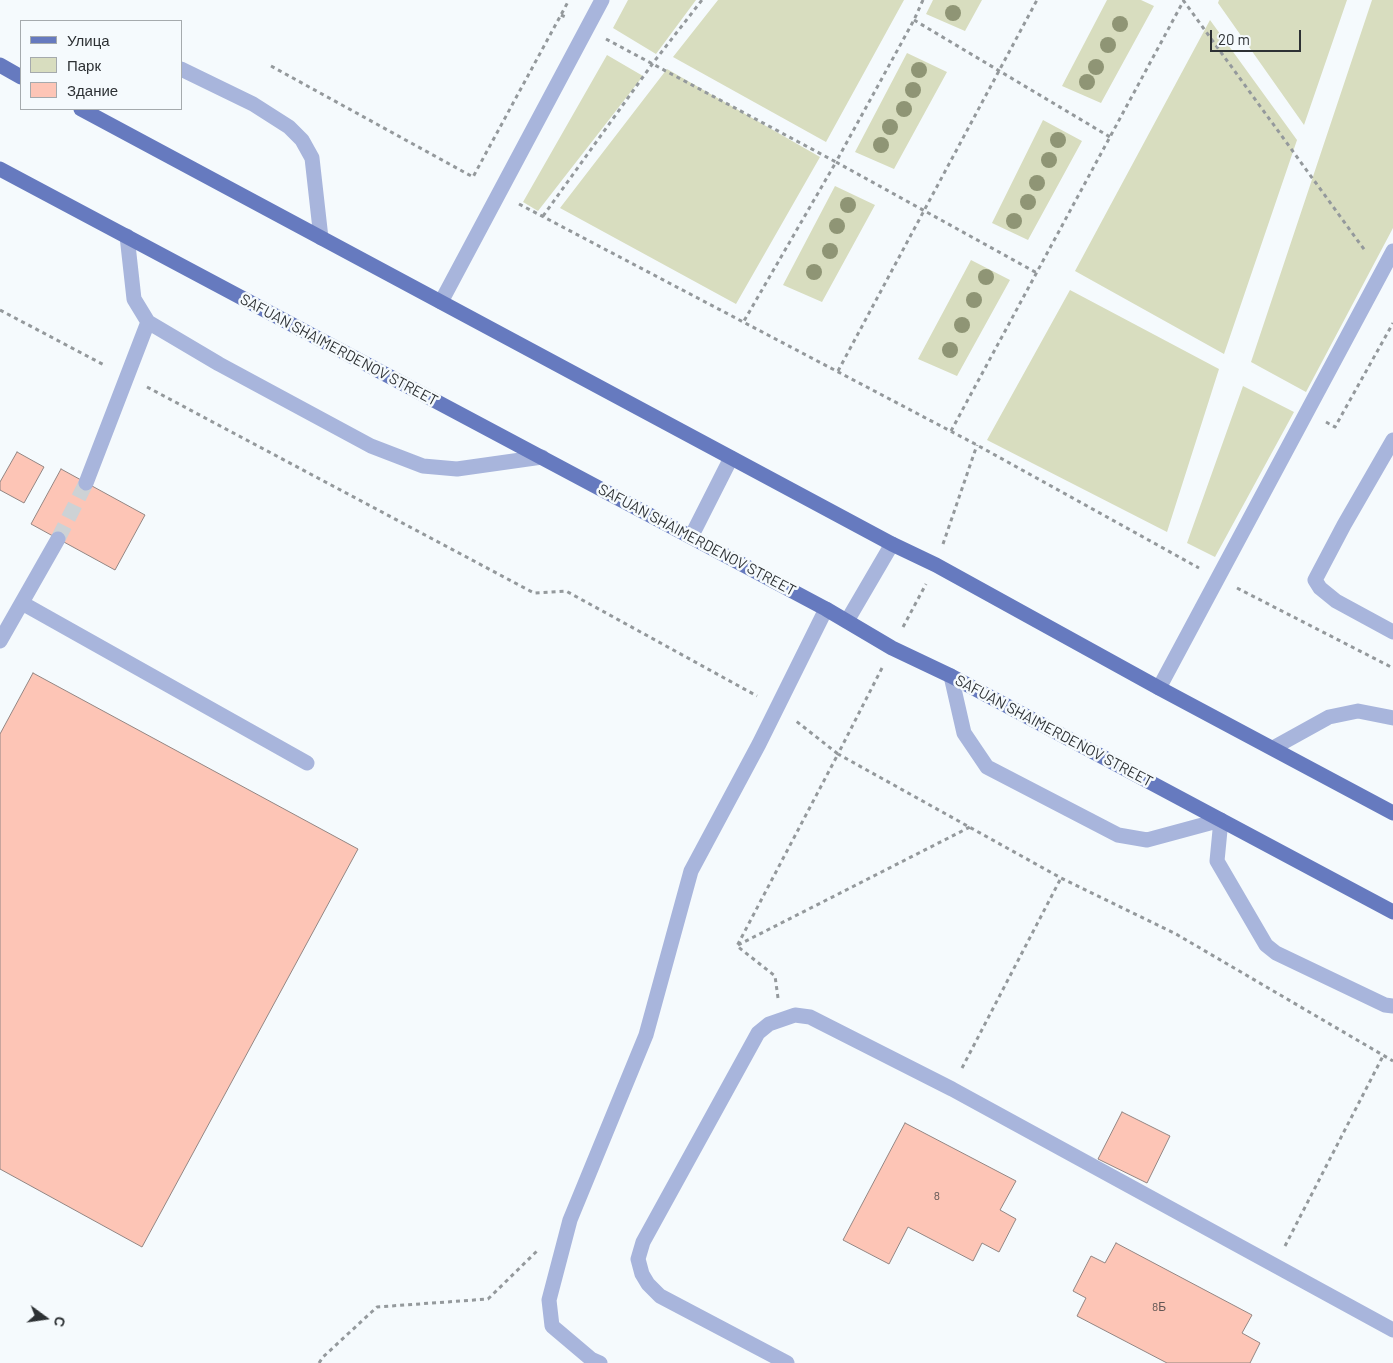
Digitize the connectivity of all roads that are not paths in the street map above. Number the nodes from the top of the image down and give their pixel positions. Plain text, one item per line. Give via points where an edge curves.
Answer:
1 (602, 0) edge
2 (1, 65) edge
3 (182, 70) edge
4 (20, 75) edge
5 (84, 110) edge
6 (0, 169) edge
7 (127, 236) junction
8 (322, 238) junction
9 (1393, 251) edge
10 (441, 302) junction
11 (148, 322) junction
12 (1393, 440) edge
13 (542, 457) junction
14 (730, 458) junction
15 (86, 483) tunnel mouth
16 (691, 537) junction
17 (58, 539) tunnel mouth
18 (892, 544) junction
19 (22, 603) junction
20 (826, 609) junction
21 (848, 621) junction
22 (1393, 632) edge
23 (0, 641) edge
24 (951, 676) junction
25 (1159, 688) junction
26 (1393, 718) edge
27 (1273, 748) junction
28 (307, 763) dead end
29 (1393, 813) edge
30 (1221, 820) junction
31 (1393, 912) edge
32 (1393, 1006) edge
33 (1393, 1330) edge
34 (600, 1363) edge
35 (787, 1363) edge

1 - 10 street
2 - 4 main road
3 - 8 street via 253,104 289,127 302,140 312,158
5 - 8 main road
6 - 7 main road, SAFUAN SHAIMERDENOV STREET
7 - 11 street via 134,299
7 - 13 main road, SAFUAN SHAIMERDENOV STREET
8 - 10 main road
9 - 25 street
10 - 14 main road
11 - 13 street via 371,446 423,466 457,468
11 - 15 street
12 - 22 street via 1315,580 1336,601
13 - 16 main road, SAFUAN SHAIMERDENOV STREET
14 - 16 street
14 - 18 main road
16 - 20 main road, SAFUAN SHAIMERDENOV STREET
17 - 19 street
18 - 21 street
18 - 25 main road
19 - 23 street
19 - 28 street
20 - 21 main road, SAFUAN SHAIMERDENOV STREET
20 - 34 street via 691,871 646,1035 570,1220 549,1300 552,1326
21 - 24 main road, SAFUAN SHAIMERDENOV STREET via 892,648
24 - 30 main road, SAFUAN SHAIMERDENOV STREET
24 - 30 street via 964,733 987,767 1118,835 1147,840
25 - 27 main road
26 - 27 street via 1358,711 1329,718
27 - 29 main road
30 - 31 main road, SAFUAN SHAIMERDENOV STREET
30 - 32 street via 1216,861 1266,945 1276,953
33 - 35 street via 952,1088 810,1016 795,1015 769,1024 758,1033 644,1242 638,1259 642,1274 660,1296

